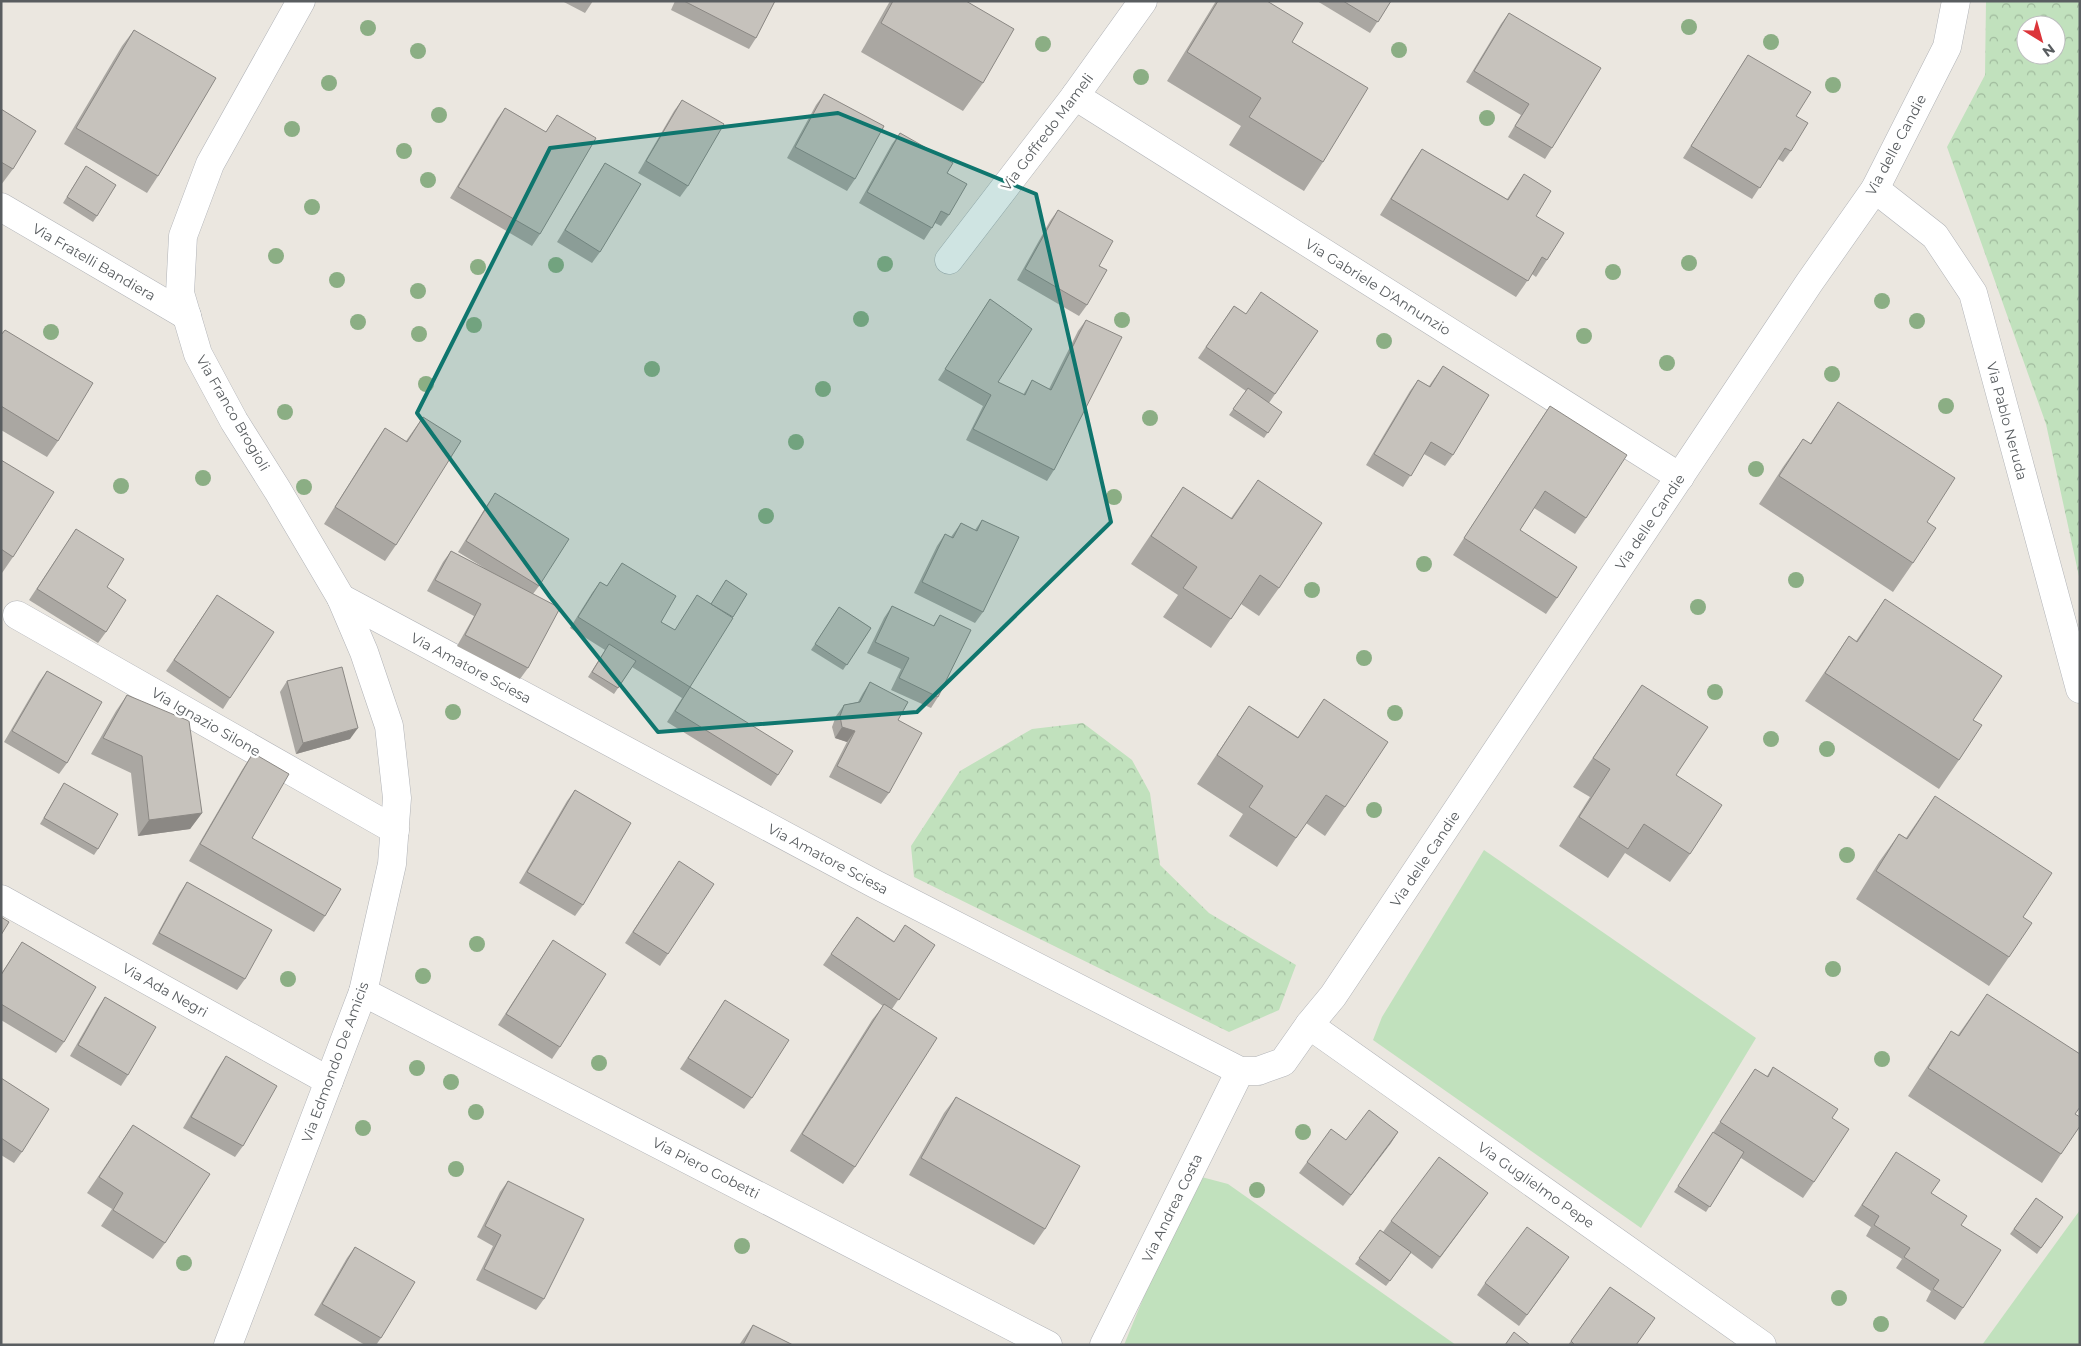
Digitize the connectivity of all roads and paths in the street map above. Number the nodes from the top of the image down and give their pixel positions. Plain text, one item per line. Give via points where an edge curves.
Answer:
1 (301, 1) edge
2 (1143, 1) edge
3 (1956, 1) edge
4 (1075, 96) junction
5 (1875, 189) junction
6 (1, 207) edge
7 (949, 260) dead end
8 (187, 316) junction
9 (1680, 477) junction
10 (341, 598) junction
11 (17, 615) dead end
12 (364, 652) joint
13 (2080, 689) edge
14 (395, 830) junction
15 (1, 900) edge
16 (363, 992) junction
17 (1309, 1025) junction
18 (1240, 1071) junction
19 (329, 1081) junction
20 (228, 1345) edge
21 (1048, 1345) edge
22 (1104, 1345) edge
23 (1762, 1345) edge

1 - 8 street, Via Franco Brogioli via 210,164 183,236 180,292
2 - 4 street, Via Goffredo Mameli
3 - 5 street, Via delle Candie via 1947,47
4 - 7 street, Via Goffredo Mameli
4 - 9 street, Via Gabriele D'Annunzio
5 - 9 street, Via delle Candie
5 - 13 street, Via Pablo Neruda via 1935,236 1972,293
6 - 8 street, Via Fratelli Bandiera
8 - 10 street, Via Franco Brogioli via 198,354 234,422
9 - 17 street, Via delle Candie via 1333,996
10 - 12 street, Via Franco Brogioli
10 - 18 street, Via Amatore Sciesa via 875,884
11 - 14 street, Via Ignazio Silone
12 - 14 street, Via Edmondo De Amicis via 389,726 398,798
14 - 16 street, Via Edmondo De Amicis via 392,864
15 - 19 street, Via Ada Negri
16 - 19 street, Via Edmondo De Amicis
16 - 21 street, Via Piero Gobetti
17 - 18 street via 1283,1062 1258,1071
17 - 23 street, Via Guglielmo Pepe
18 - 22 street, Via Andrea Costa
19 - 20 street, Via Edmondo De Amicis

